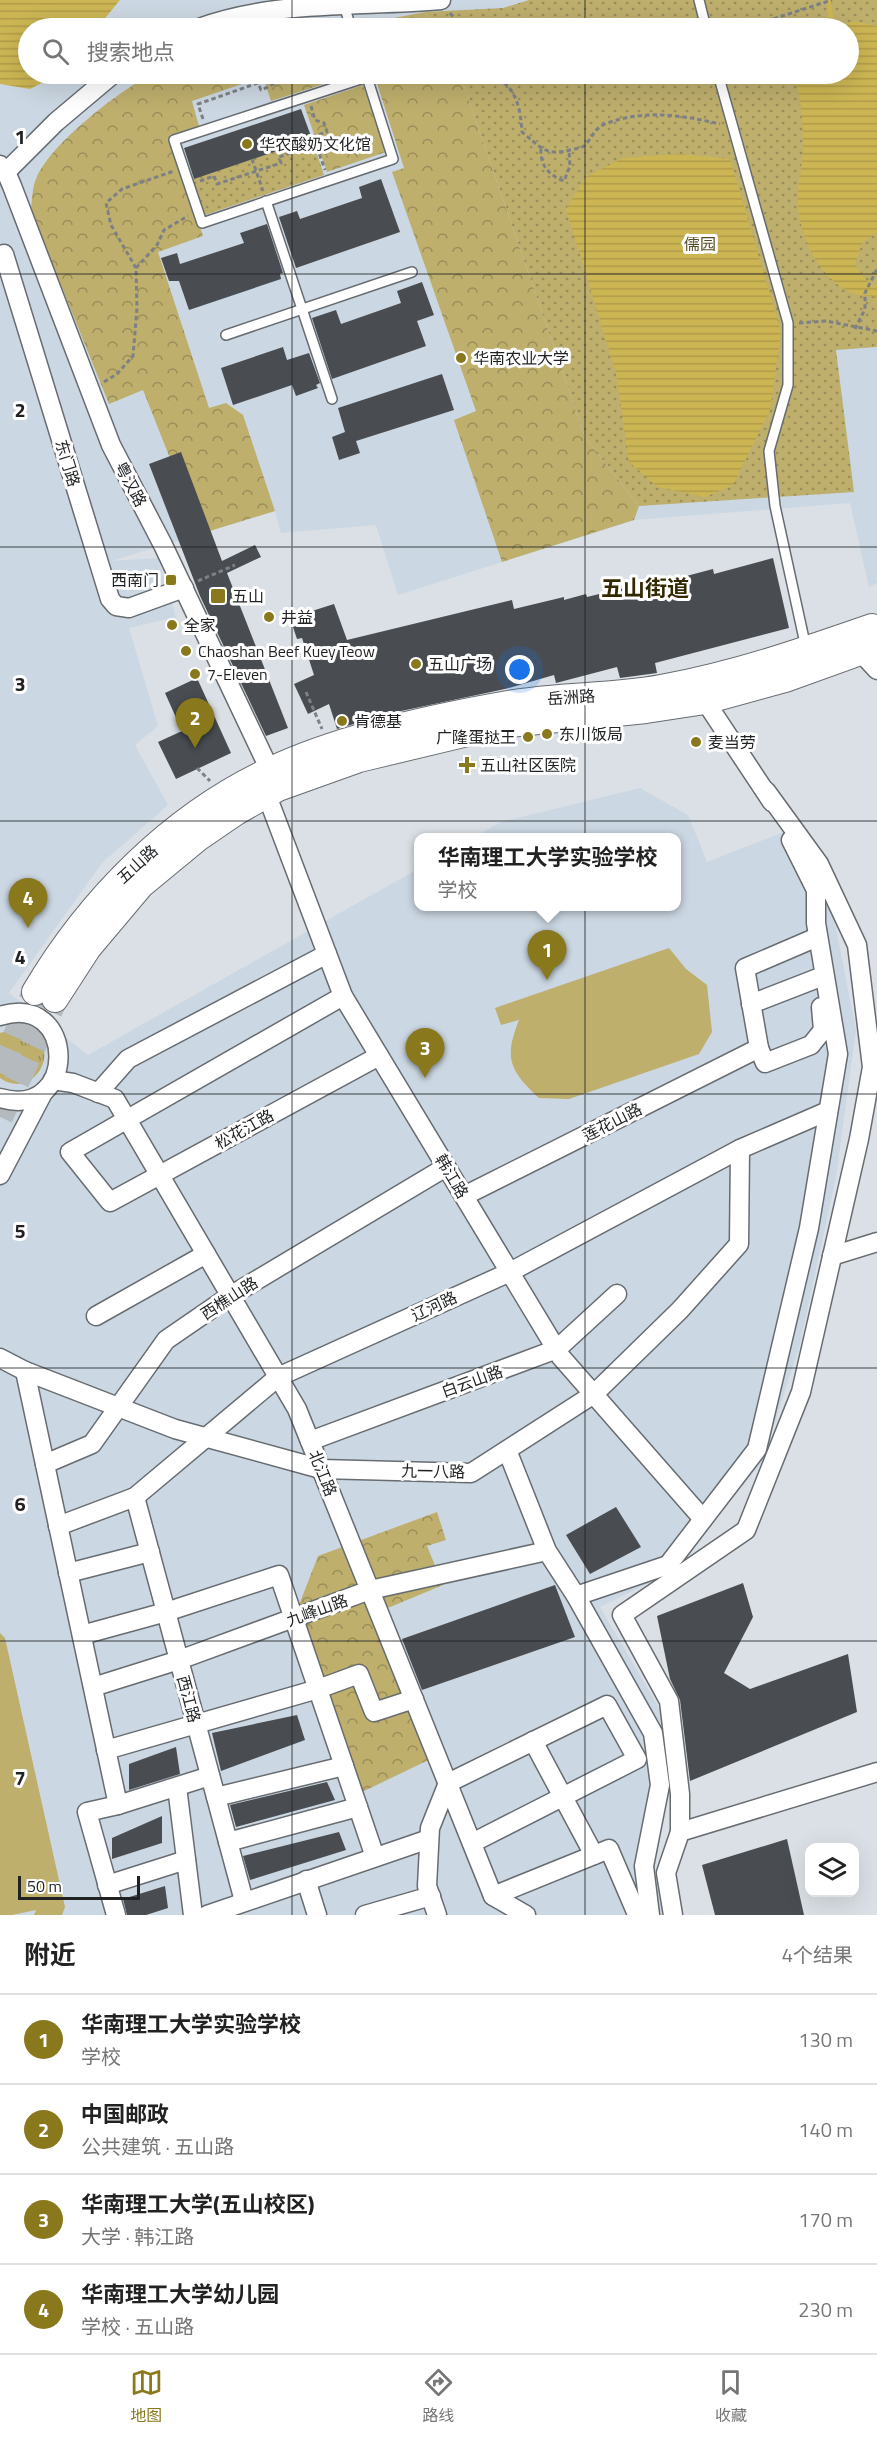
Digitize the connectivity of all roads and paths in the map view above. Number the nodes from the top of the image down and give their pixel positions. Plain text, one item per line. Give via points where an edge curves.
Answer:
1 (219, 0) edge
2 (441, 0) edge
3 (699, 0) edge
4 (832, 0) edge
5 (344, 4) junction
6 (223, 18) joint
7 (348, 18) edge
8 (704, 18) edge
9 (776, 18) edge
10 (101, 84) edge
11 (255, 84) edge
12 (258, 84) edge
13 (275, 84) edge
14 (341, 84) edge
15 (369, 84) edge
16 (506, 84) edge
17 (721, 84) edge
18 (308, 96) junction
19 (201, 110) dead end
20 (734, 131) junction
21 (316, 145) junction
22 (541, 149) junction
23 (569, 150) junction
24 (252, 159) dead end
25 (3, 168) edge
26 (184, 168) junction
27 (256, 171) junction
28 (328, 181) junction
29 (189, 184) junction
30 (266, 201) junction
31 (198, 210) junction
32 (1, 250) edge
33 (136, 268) junction
34 (877, 269) edge
35 (412, 273) dead end
36 (302, 309) junction
37 (788, 323) junction
38 (855, 328) junction
39 (877, 332) edge
40 (226, 335) dead end
41 (90, 390) junction
42 (332, 399) dead end
43 (235, 565) dead end
44 (184, 588) junction
45 (867, 647) edge
46 (807, 650) junction
47 (306, 692) dead end
48 (705, 701) junction
49 (330, 748) junction
50 (272, 784) junction
51 (766, 791) junction
52 (815, 931) junction
53 (327, 954) junction
54 (818, 978) junction
55 (45, 996) tunnel mouth
56 (343, 996) junction
57 (751, 1004) junction
58 (3, 1013) edge
59 (759, 1048) junction
60 (379, 1056) junction
61 (49, 1086) junction
62 (98, 1092) junction
63 (0, 1098) edge
64 (828, 1112) junction
65 (127, 1119) junction
66 (740, 1149) junction
67 (446, 1167) junction
68 (0, 1175) edge
69 (160, 1175) junction
70 (464, 1196) junction
71 (877, 1242) edge
72 (206, 1254) junction
73 (832, 1256) junction
74 (510, 1272) junction
75 (617, 1294) dead end
76 (230, 1296) junction
77 (96, 1316) dead end
78 (557, 1349) junction
79 (0, 1358) edge
80 (25, 1371) junction
81 (278, 1377) junction
82 (594, 1394) junction
83 (119, 1407) junction
84 (208, 1438) junction
85 (310, 1441) junction
86 (507, 1450) junction
87 (45, 1464) junction
88 (321, 1469) junction
89 (135, 1497) junction
90 (703, 1519) junction
91 (58, 1526) junction
92 (547, 1551) junction
93 (150, 1552) junction
94 (68, 1573) junction
95 (370, 1590) junction
96 (576, 1596) junction
97 (166, 1612) junction
98 (294, 1618) junction
99 (82, 1635) junction
100 (179, 1660) junction
101 (93, 1687) junction
102 (318, 1689) junction
103 (414, 1699) junction
104 (196, 1723) junction
105 (533, 1741) junction
106 (106, 1750) junction
107 (344, 1766) junction
108 (877, 1772) edge
109 (210, 1776) junction
110 (448, 1783) junction
111 (177, 1787) junction
112 (216, 1797) junction
113 (563, 1797) junction
114 (118, 1805) junction
115 (358, 1807) junction
116 (680, 1832) junction
117 (429, 1839) junction
118 (228, 1842) junction
119 (472, 1843) junction
120 (594, 1855) junction
121 (375, 1857) junction
122 (186, 1860) junction
123 (306, 1880) junction
124 (107, 1885) junction
125 (430, 1896) junction
126 (493, 1896) junction
127 (244, 1901) junction
128 (639, 1912) edge
129 (116, 1915) edge
130 (193, 1915) edge
131 (207, 1915) edge
132 (317, 1915) edge
133 (365, 1915) edge
134 (437, 1915) edge
135 (526, 1915) edge
136 (673, 1915) edge

1 - 6 street
2 - 5 street
3 - 8 lane
4 - 9 path
5 - 6 street via 281,8
5 - 7 lane
10 - 25 street
11 - 19 path via 198,104
12 - 13 path via 261,90
14 - 18 lane
15 - 28 lane via 393,159
16 - 22 path via 515,96 522,132
17 - 20 lane
18 - 21 path via 315,120 324,123 327,132 314,136
18 - 26 lane via 174,140
20 - 23 path via 679,115 633,117 596,129 585,146
20 - 37 lane
21 - 27 path via 279,157 281,163
21 - 28 path
22 - 23 path via 561,153
22 - 23 path via 540,158 549,174 564,181 570,166
24 - 27 path
25 - 41 street, 粤汉路
26 - 29 lane
26 - 33 path via 123,189 106,203 111,225
27 - 29 path via 217,184 214,176
27 - 30 path
28 - 30 lane
29 - 31 lane
30 - 31 lane via 202,223
30 - 36 lane
31 - 33 path via 164,230 157,245
32 - 44 street, 东门路 via 110,599 116,606 129,608
33 - 41 path via 133,356 117,374
34 - 38 path
35 - 36 lane
36 - 40 lane
36 - 42 lane
37 - 38 path via 826,321
37 - 46 lane via 788,385 769,451 774,506
38 - 39 path
41 - 44 street, 粤汉路 via 111,445
43 - 44 path
44 - 50 street, 粤汉路
45 - 46 main road, 岳洲路
45 - 48 main road, 岳洲路 via 776,682
46 - 49 main road, 岳洲路 via 689,683 504,705 434,719
47 - 49 path
48 - 50 main road, 岳洲路 via 501,725
48 - 51 street
49 - 50 main road, 岳洲路
50 - 53 street, 韩江路
50 - 55 main road, 五山路 via 141,885
51 - 52 street via 816,890
51 - 73 street via 819,864 857,945 872,1066 860,1139
52 - 54 street
52 - 57 street via 745,968
52 - 64 street via 838,1054
53 - 56 street, 韩江路
53 - 62 street via 128,1059
54 - 57 street
54 - 59 street via 823,1030 811,1045 765,1063
56 - 60 street, 韩江路
56 - 65 street
57 - 59 street
58 - 61 street via 24,1013 37,1018 53,1033 60,1053 59,1067
59 - 70 street, 莲花山路
60 - 67 street, 韩江路
60 - 69 street, 松花江路
61 - 62 street, 北江路 via 73,1083
61 - 63 street via 31,1098
61 - 68 street
62 - 65 street, 北江路 via 115,1099
64 - 66 street, 辽河路
64 - 90 street via 809,1228 757,1449
65 - 69 street, 北江路
65 - 69 street, 松花江路 via 70,1152 110,1202
66 - 74 street, 辽河路
66 - 82 street, 九一八路 via 739,1244 681,1310
67 - 70 street, 韩江路
67 - 76 street, 西樵山路
69 - 72 street, 北江路
70 - 74 street, 韩江路
71 - 73 street
72 - 76 street, 北江路
72 - 77 street
73 - 116 street via 801,1392 746,1530 622,1615 669,1701 680,1794
74 - 78 street, 韩江路
74 - 81 street, 辽河路
75 - 78 street, 白云山路
76 - 81 street, 北江路
76 - 83 street, 西樵山路 via 166,1340
78 - 82 street, 韩江路
78 - 85 street, 白云山路
79 - 80 street, 九一八路
80 - 83 street, 九一八路
80 - 87 street
81 - 84 street, 辽河路
81 - 85 street, 北江路
82 - 86 street, 九一八路
82 - 90 street, 韩江路
83 - 84 street, 九一八路
83 - 87 street, 西樵山路 via 92,1444
84 - 88 street, 九一八路
84 - 89 street, 辽河路
85 - 88 street, 北江路
86 - 88 street, 九一八路 via 471,1473
86 - 92 street
87 - 91 street
88 - 95 street, 北江路
89 - 91 street, 辽河路
89 - 93 street, 西江路
90 - 96 street via 668,1565
91 - 94 street
92 - 95 street, 九峰山路
92 - 96 street
93 - 94 street
93 - 97 street, 西江路
94 - 99 street
95 - 98 street, 九峰山路
95 - 103 street, 北江路
96 - 128 street via 653,1733 660,1785
97 - 98 street via 279,1575
97 - 99 street
97 - 100 street, 西江路
98 - 100 street, 九峰山路
98 - 102 street
99 - 101 street
100 - 101 street, 九峰山路
100 - 104 street, 西江路
101 - 106 street
102 - 103 street via 359,1674 374,1712
102 - 104 street
102 - 107 street
103 - 110 street, 北江路
104 - 106 street
104 - 109 street, 西江路
105 - 110 street
105 - 113 street
105 - 113 street via 607,1705 637,1760
106 - 114 street
107 - 112 street
107 - 115 street
108 - 116 street
109 - 111 street
109 - 112 street, 西江路
110 - 117 street
110 - 119 street, 北江路
111 - 114 street
111 - 122 street
112 - 118 street, 西江路
113 - 119 street
113 - 120 street
114 - 124 street via 87,1812
115 - 118 street
115 - 121 street
116 - 136 street via 666,1873
117 - 121 street
117 - 125 street
118 - 127 street, 西江路
119 - 126 street, 北江路
120 - 126 street
120 - 128 street via 609,1849
121 - 123 street
122 - 124 street
122 - 130 street
123 - 127 street
123 - 132 street
124 - 129 street
125 - 133 street
125 - 134 street
126 - 135 street
127 - 131 street

